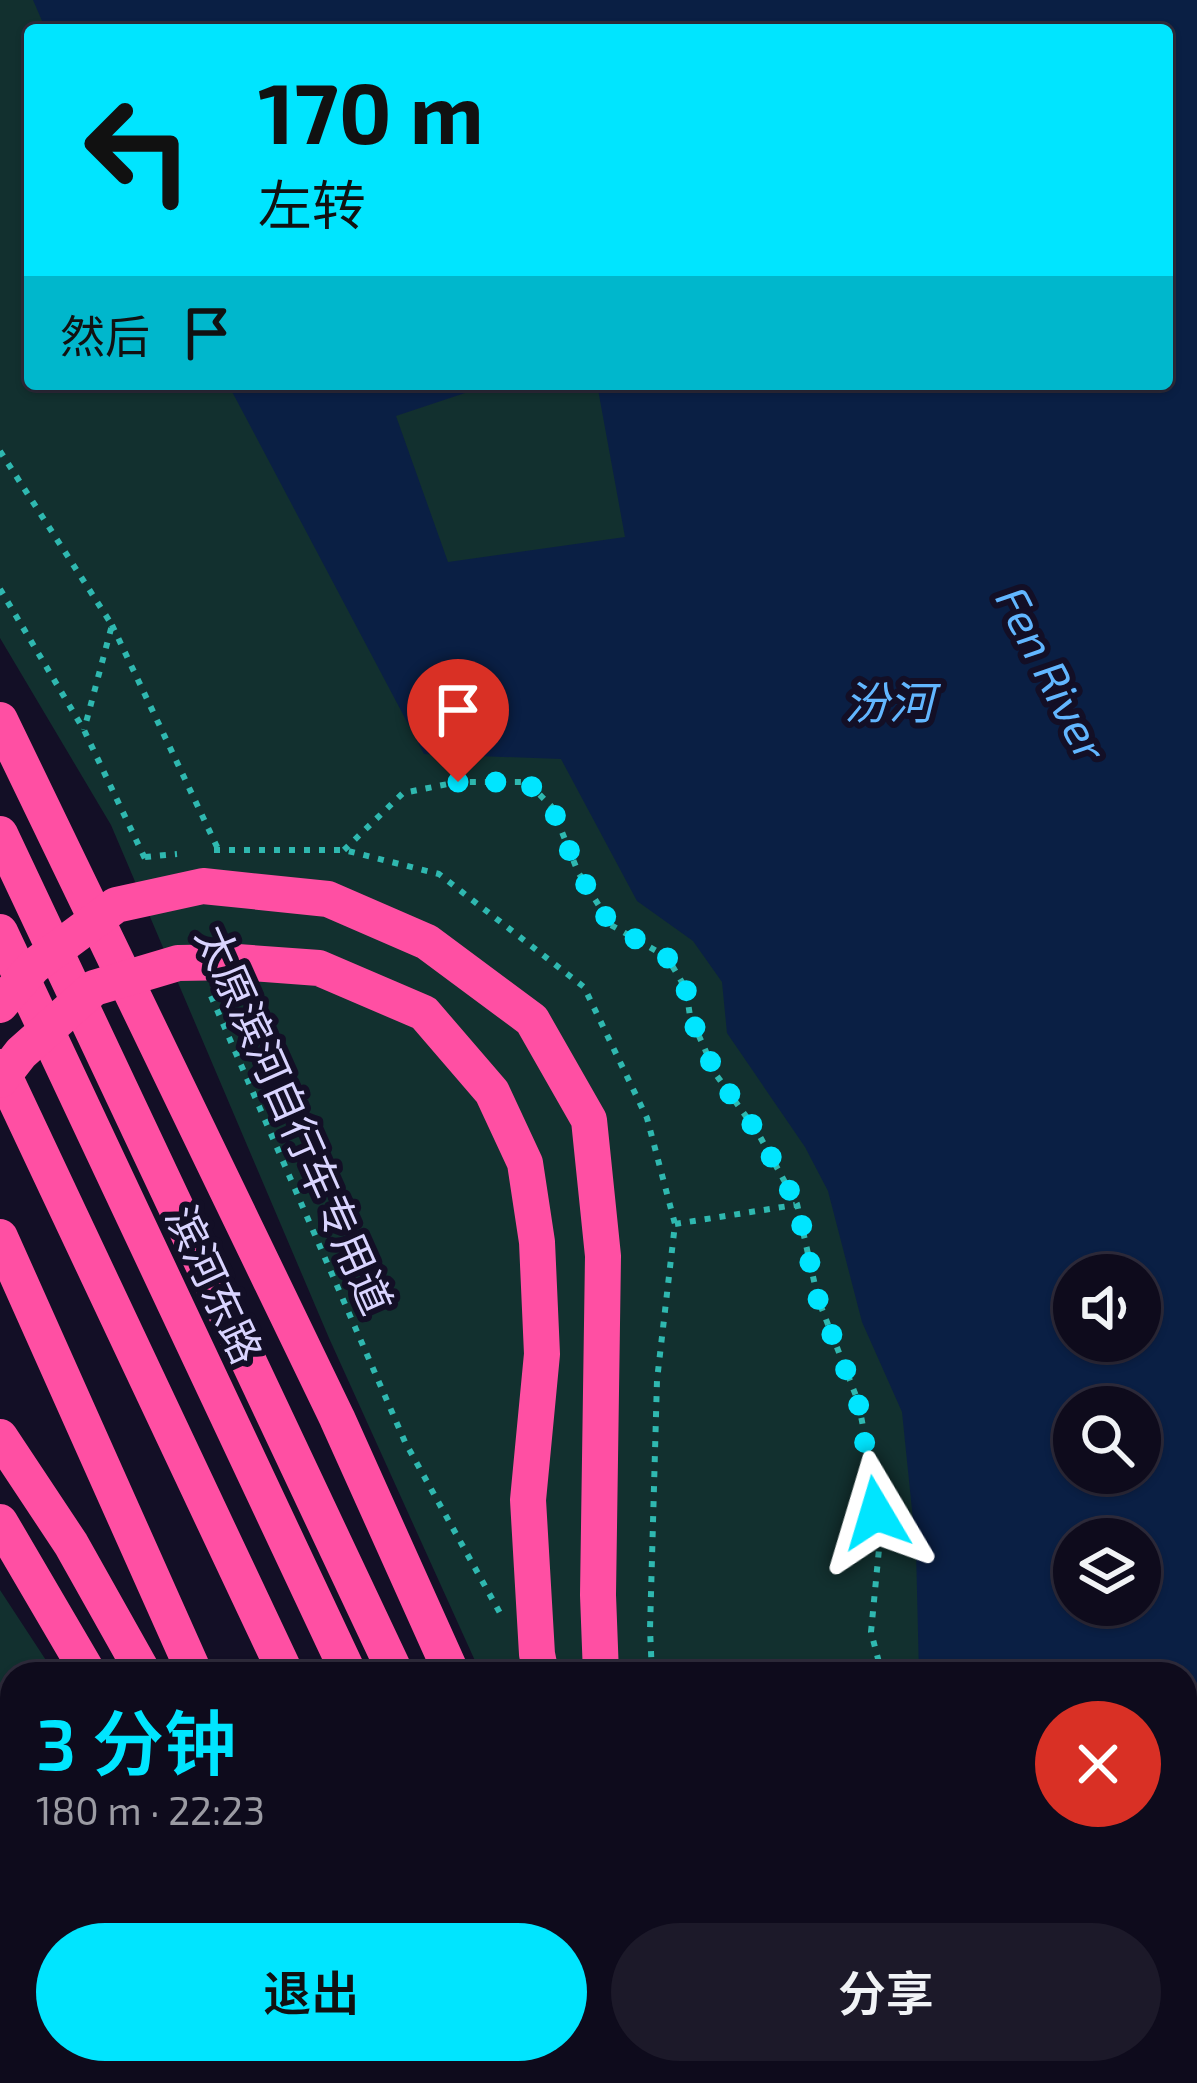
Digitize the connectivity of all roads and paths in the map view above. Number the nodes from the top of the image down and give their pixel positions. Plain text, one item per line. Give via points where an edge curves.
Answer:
1 (0, 452) edge
2 (0, 589) edge
3 (112, 625) junction
4 (0, 720) edge
5 (84, 730) junction
6 (0, 834) edge
7 (218, 850) dead end
8 (344, 850) dead end
9 (155, 878) dead end
10 (0, 932) edge
11 (204, 981) dead end
12 (0, 1005) edge
13 (0, 1067) edge
14 (0, 1081) edge
15 (797, 1204) junction
16 (674, 1224) dead end
17 (0, 1237) edge
18 (0, 1437) edge
19 (0, 1522) edge
20 (47, 1605) junction
21 (502, 1616) dead end
22 (82, 1662) edge
23 (108, 1662) edge
24 (137, 1662) edge
25 (190, 1662) edge
26 (280, 1662) edge
27 (344, 1662) edge
28 (390, 1662) edge
29 (447, 1662) edge
30 (540, 1662) edge
31 (601, 1662) edge
32 (879, 1662) edge

1 - 3 path
2 - 5 path
3 - 5 path
3 - 7 path
4 - 29 highway via 338,1418
5 - 9 path
6 - 28 highway
8 - 15 path via 403,793 458,782 527,782 552,807 611,925 667,957 717,1076
10 - 27 highway, 滨河东路
11 - 21 path, 太原滨河自行车专用道 via 405,1442
12 - 31 highway, bridge via 34,966 116,905 203,886 328,899 427,942 532,1020 589,1120 603,1256
13 - 26 highway
14 - 30 highway, bridge via 94,988 178,963 319,968 424,1013 492,1092 525,1163 542,1354 528,1499
15 - 16 path
15 - 32 path via 873,1477 879,1549 871,1632
17 - 25 highway
18 - 24 highway
19 - 20 highway
20 - 22 highway
20 - 23 highway

